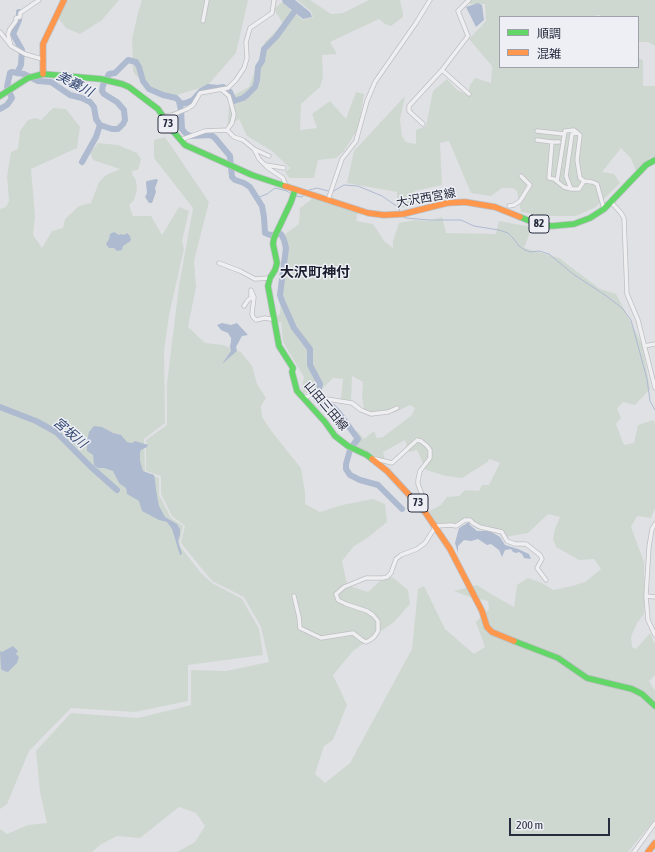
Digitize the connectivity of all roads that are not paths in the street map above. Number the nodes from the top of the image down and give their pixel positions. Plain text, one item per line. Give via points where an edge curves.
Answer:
1 (39, 0) edge
2 (64, 0) edge
3 (207, 0) edge
4 (274, 0) edge
5 (469, 0) edge
6 (430, 1) edge
7 (203, 21) dead end
8 (0, 32) edge
9 (11, 46) junction
10 (42, 59) junction
11 (442, 70) junction
12 (43, 74) junction
13 (221, 89) junction
14 (469, 94) dead end
15 (0, 96) edge
16 (164, 116) junction
17 (423, 124) dead end
18 (227, 130) junction
19 (537, 131) dead end
20 (577, 133) junction
21 (564, 134) junction
22 (179, 140) junction
23 (537, 140) dead end
24 (552, 142) junction
25 (559, 142) dead end
26 (254, 149) junction
27 (269, 156) dead end
28 (655, 160) edge
29 (265, 165) junction
30 (284, 168) dead end
31 (521, 176) dead end
32 (558, 181) junction
33 (584, 181) junction
34 (287, 187) junction
35 (570, 189) junction
36 (294, 194) junction
37 (328, 200) junction
38 (611, 202) junction
39 (508, 206) junction
40 (604, 209) junction
41 (219, 263) dead end
42 (270, 278) junction
43 (244, 306) dead end
44 (273, 318) junction
45 (655, 344) edge
46 (644, 346) junction
47 (655, 388) edge
48 (303, 398) junction
49 (397, 408) dead end
50 (372, 458) junction
51 (425, 512) junction
52 (655, 524) edge
53 (436, 526) junction
54 (546, 580) dead end
55 (294, 596) dead end
56 (646, 596) junction
57 (655, 597) edge
58 (655, 634) edge
59 (655, 706) edge
60 (655, 823) edge
61 (655, 844) edge
62 (634, 852) edge
63 (648, 852) edge

1 - 9 street via 16,18 8,34
2 - 10 main road via 43,44
3 - 7 street
4 - 13 street via 272,14 250,28 246,42 247,58 241,73 228,88
5 - 11 street via 458,11 468,36
6 - 37 street via 375,82 356,141 342,159
8 - 9 street
9 - 10 street
10 - 12 main road
11 - 14 street
11 - 17 street via 409,106 409,112
12 - 15 main road via 31,77
12 - 16 main road, 73 via 101,79 129,87 153,104
13 - 16 street via 200,93 193,105 187,109
13 - 18 street via 229,96 234,114
16 - 22 main road, 73
18 - 22 street via 205,131
18 - 26 street
19 - 21 street
20 - 21 street via 574,130 565,131
20 - 33 street via 580,135 577,160 580,178
20 - 35 street via 572,134 566,176
21 - 32 street
22 - 34 main road, 73 via 228,165
23 - 24 street
24 - 25 street
24 - 32 street via 549,178
26 - 27 street
26 - 29 street
28 - 38 main road, 大沢西宮線 / 82 via 646,165
29 - 30 street
29 - 34 street via 283,178
31 - 39 street via 530,185 520,201
32 - 35 street
33 - 35 street via 579,189
33 - 40 street via 597,184
34 - 36 main road, 73
36 - 37 main road, 大沢西宮線 / 82 via 306,193
36 - 42 main road, 山田三田線 / 73 via 275,234 273,244 277,263
37 - 39 main road, 大沢西宮線 / 82 via 368,213 384,215 458,202
38 - 40 main road, 大沢西宮線 / 82
38 - 46 street via 624,218 627,294 638,320
39 - 40 main road, 大沢西宮線 / 82 via 535,223 552,226 580,222
41 - 42 street via 255,279
42 - 44 main road, 山田三田線 / 73 via 268,286
43 - 44 street via 251,298 251,290 254,297 253,317 256,320
44 - 48 main road, 山田三田線 / 73 via 279,346 293,368 295,387
45 - 46 street
46 - 47 street
48 - 49 street via 312,395 352,403 371,414
48 - 50 main road, 山田三田線 / 73 via 335,436
50 - 51 main road, 山田三田線 / 73
50 - 51 street via 392,463 417,440 427,446 430,458 420,471 418,480
51 - 53 main road, 山田三田線 / 73
52 - 56 street via 652,529
53 - 54 street via 456,526 470,520 480,527 502,532 507,540 515,544 526,544 540,555 542,559 537,568
53 - 55 street via 425,543 396,559 390,575 383,578 366,578 336,594 338,600 367,611 375,618 379,626 378,632 374,638 366,642 352,633 321,638 300,628
53 - 59 main road, 山田三田線 / 73 via 482,611 487,627 492,632 558,658 587,678 632,689
56 - 57 street
56 - 58 street via 648,620
60 - 62 street
61 - 63 main road

